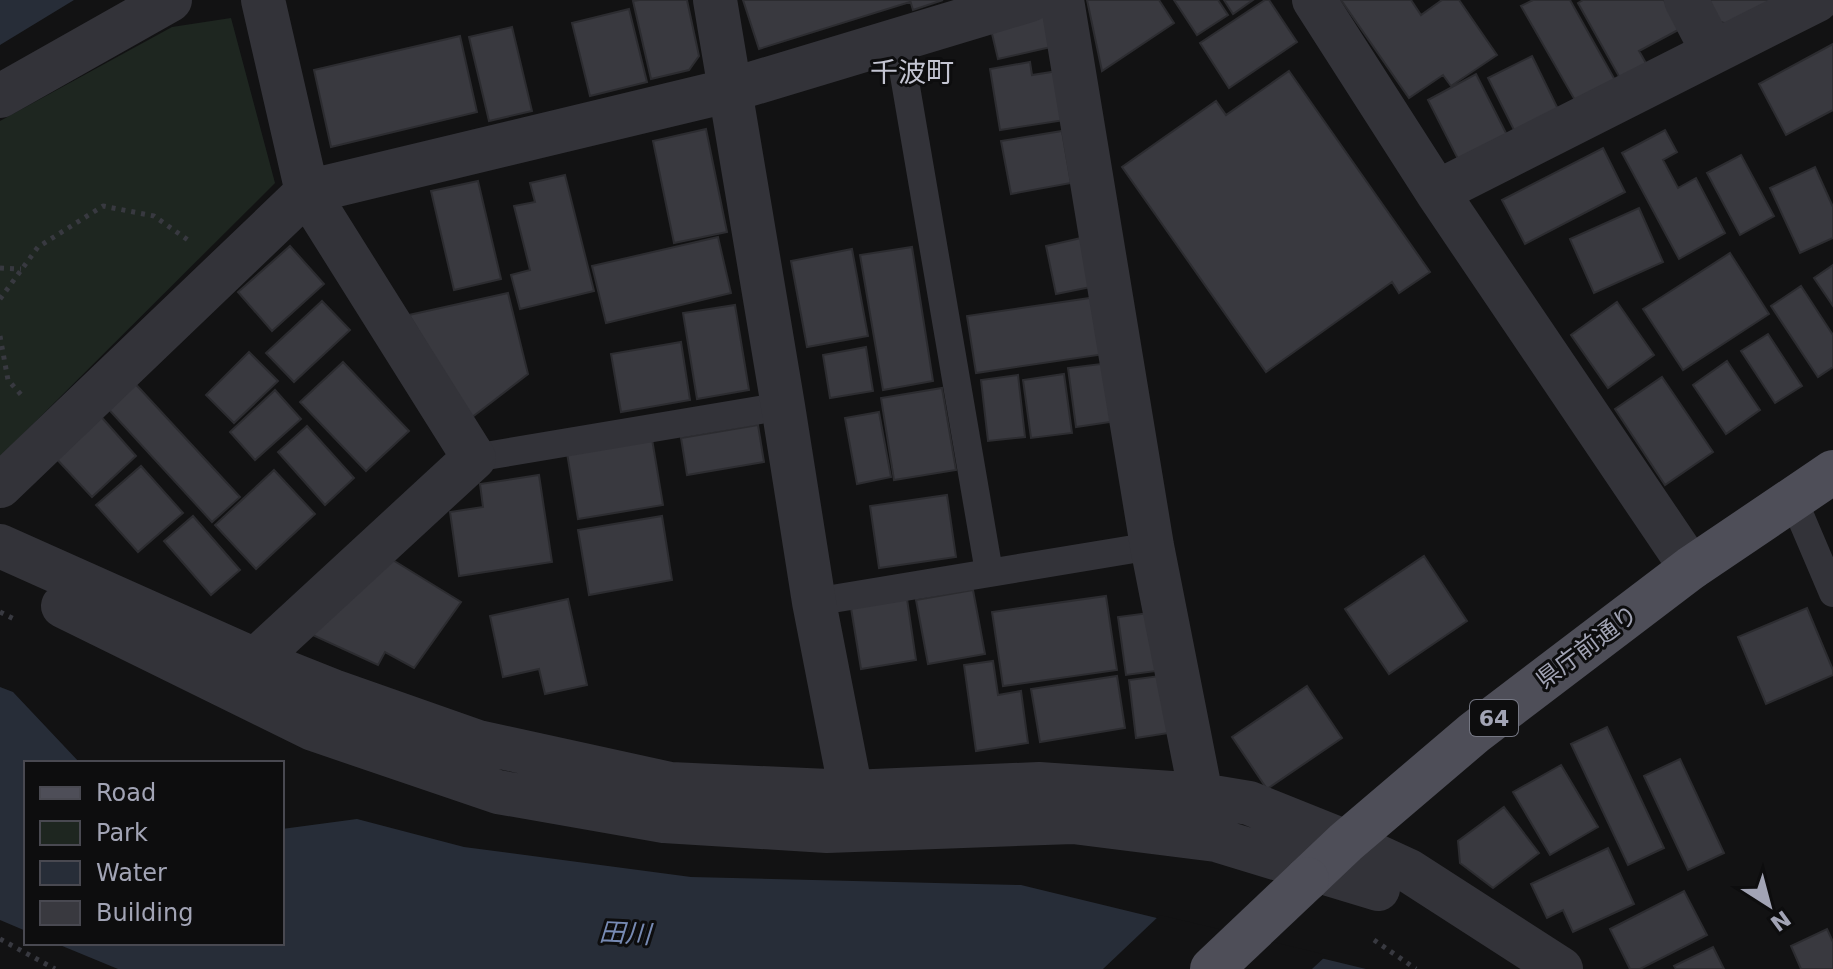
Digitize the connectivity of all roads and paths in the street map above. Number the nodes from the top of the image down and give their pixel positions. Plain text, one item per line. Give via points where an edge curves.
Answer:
1 (170, 0) edge
2 (263, 0) edge
3 (715, 0) edge
4 (1030, 0) edge
5 (1062, 0) edge
6 (1314, 0) edge
7 (1686, 0) edge
8 (1817, 0) edge
9 (898, 40) junction
10 (1713, 52) junction
11 (731, 90) junction
12 (0, 96) edge
13 (307, 192) junction
14 (1437, 192) junction
15 (236, 260) junction
16 (0, 268) edge
17 (22, 269) junction
18 (0, 299) edge
19 (0, 336) edge
20 (783, 406) junction
21 (60, 429) junction
22 (474, 458) junction
23 (1833, 472) edge
24 (0, 486) edge
25 (1793, 499) junction
26 (0, 546) edge
27 (1152, 546) junction
28 (1691, 568) junction
29 (989, 572) junction
30 (0, 575) edge
31 (1833, 593) edge
32 (814, 602) junction
33 (255, 660) junction
34 (851, 792) junction
35 (1201, 795) junction
36 (1323, 864) junction
37 (1378, 889) dead end
38 (1371, 937) dead end
39 (0, 939) edge
40 (55, 969) edge
41 (1212, 969) edge
42 (1416, 969) edge
43 (1561, 969) edge

1 - 12 street
2 - 13 street
3 - 11 street
4 - 9 street
5 - 27 street
6 - 14 street
7 - 10 street
8 - 10 street
9 - 11 street
9 - 29 lane
10 - 14 street
11 - 13 street
11 - 20 street
13 - 15 street
13 - 22 street
14 - 28 street
15 - 17 path via 206,252 154,216 103,206 38,247
15 - 21 street
16 - 17 path
17 - 18 path
19 - 21 path via 8,380 41,417
20 - 22 lane
20 - 32 street
21 - 24 street
22 - 33 street
23 - 25 main road, 県庁前通り / 64
25 - 28 main road, 県庁前通り / 64
25 - 31 lane
26 - 33 street
27 - 29 lane
27 - 35 street
28 - 36 main road, 県庁前通り / 64 via 1474,733
29 - 32 lane
30 - 36 street via 313,729 498,792 664,821 827,831 1073,822 1216,840
32 - 34 street
33 - 34 street via 478,742 670,784
34 - 35 street via 1039,784
35 - 36 street via 1249,803
36 - 37 street
36 - 41 main road, 県庁前通り / 64, bridge
36 - 43 street via 1409,871
38 - 42 path
39 - 40 path

